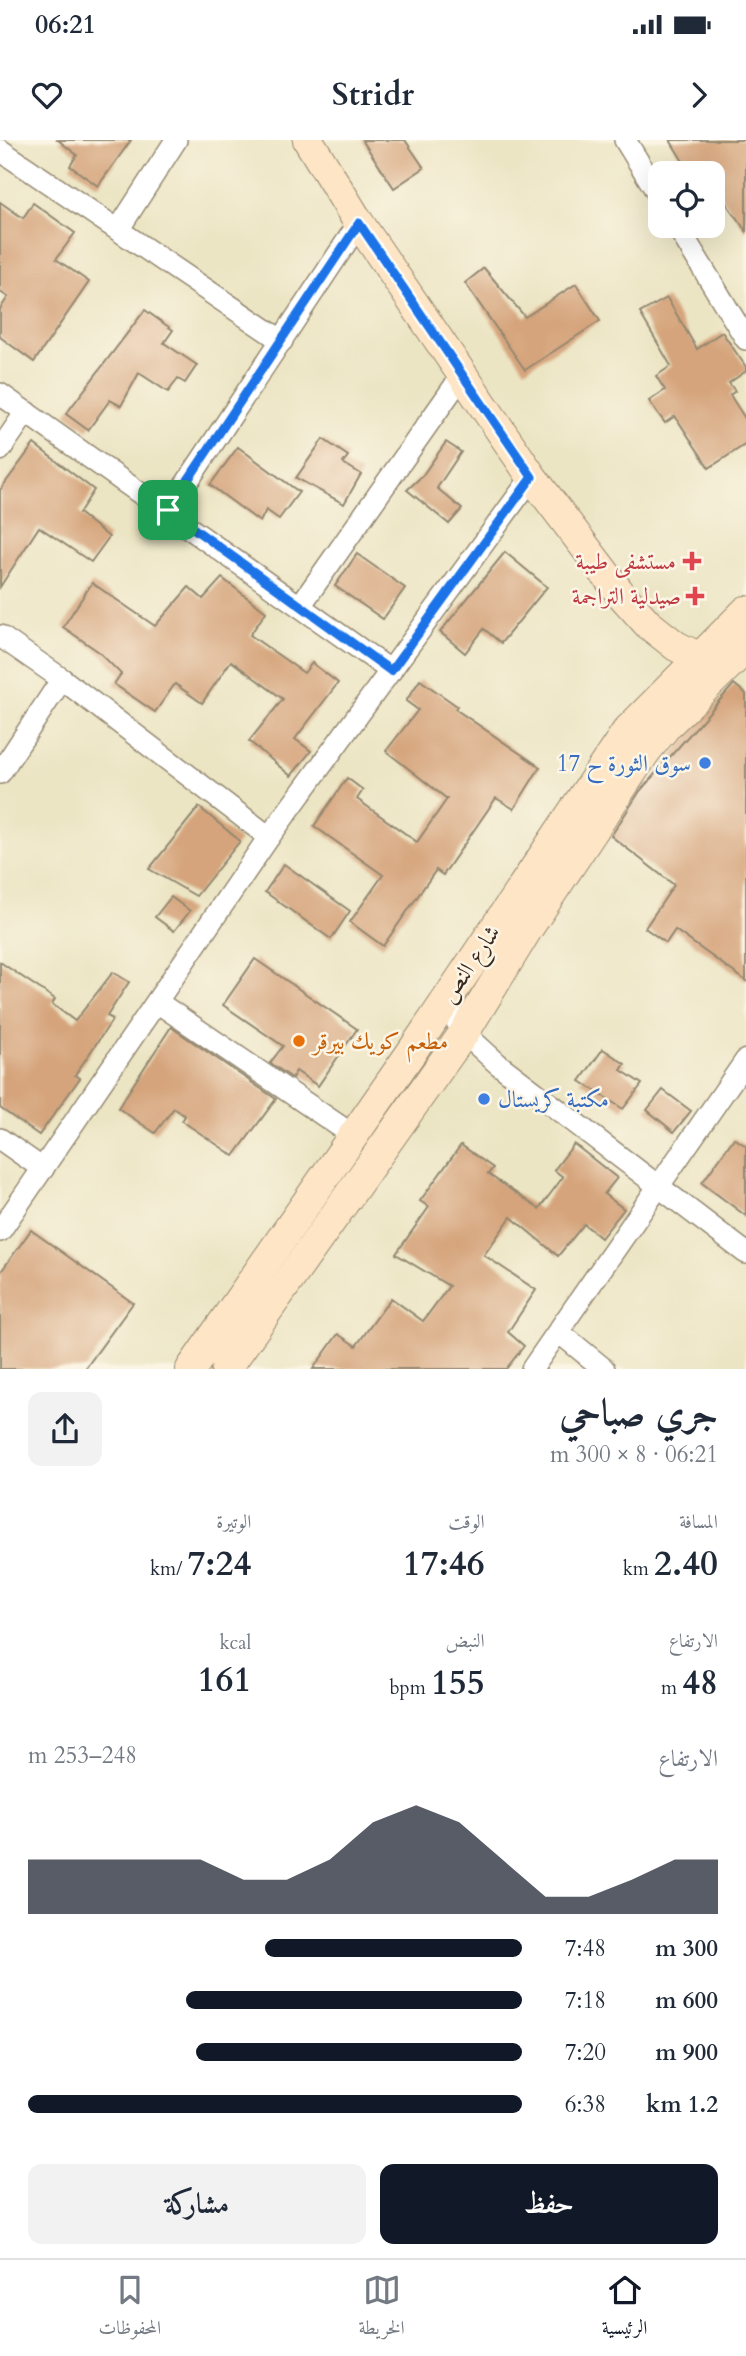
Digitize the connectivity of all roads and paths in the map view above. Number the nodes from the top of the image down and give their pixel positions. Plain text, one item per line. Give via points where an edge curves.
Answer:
1 (176, 140) edge
2 (308, 140) edge
3 (625, 140) edge
4 (3, 159) edge
5 (648, 177) edge
6 (359, 223) junction
7 (118, 230) junction
8 (684, 238) edge
9 (746, 339) edge
10 (282, 341) junction
11 (463, 374) junction
12 (0, 394) edge
13 (26, 412) junction
14 (0, 450) edge
15 (532, 477) junction
16 (168, 510) junction
17 (300, 606) junction
18 (746, 611) edge
19 (0, 636) edge
20 (698, 657) junction
21 (742, 659) edge
22 (391, 671) junction
23 (62, 679) junction
24 (0, 773) edge
25 (269, 837) junction
26 (157, 1002) junction
27 (444, 1002) junction
28 (464, 1033) junction
29 (746, 1060) edge
30 (354, 1136) junction
31 (0, 1139) edge
32 (43, 1169) junction
33 (660, 1185) junction
34 (0, 1231) edge
35 (746, 1253) edge
36 (560, 1333) junction
37 (229, 1368) edge
38 (191, 1369) edge
39 (532, 1369) edge
40 (604, 1369) edge

1 - 7 street
2 - 6 main road
3 - 5 street
4 - 7 street
6 - 10 street
6 - 11 main road
7 - 10 street
8 - 9 street
10 - 16 street
11 - 15 main road
11 - 17 street
12 - 13 street
13 - 14 street
13 - 16 street
15 - 20 main road via 648,624
15 - 22 street
16 - 17 street
17 - 22 street
18 - 20 main road, شارع النص
19 - 23 street
20 - 21 main road
20 - 27 main road, شارع النص via 627,731
21 - 28 main road, شارع النص via 668,724 646,751
22 - 25 street
23 - 24 street
23 - 25 street
25 - 26 street
26 - 30 street
26 - 32 street
27 - 28 street
27 - 30 main road, شارع النص
28 - 33 street via 498,1064
28 - 37 main road, شارع النص
29 - 33 street
30 - 38 main road, شارع النص
31 - 32 street
32 - 34 street
33 - 35 street
33 - 36 street
36 - 39 street
36 - 40 street

